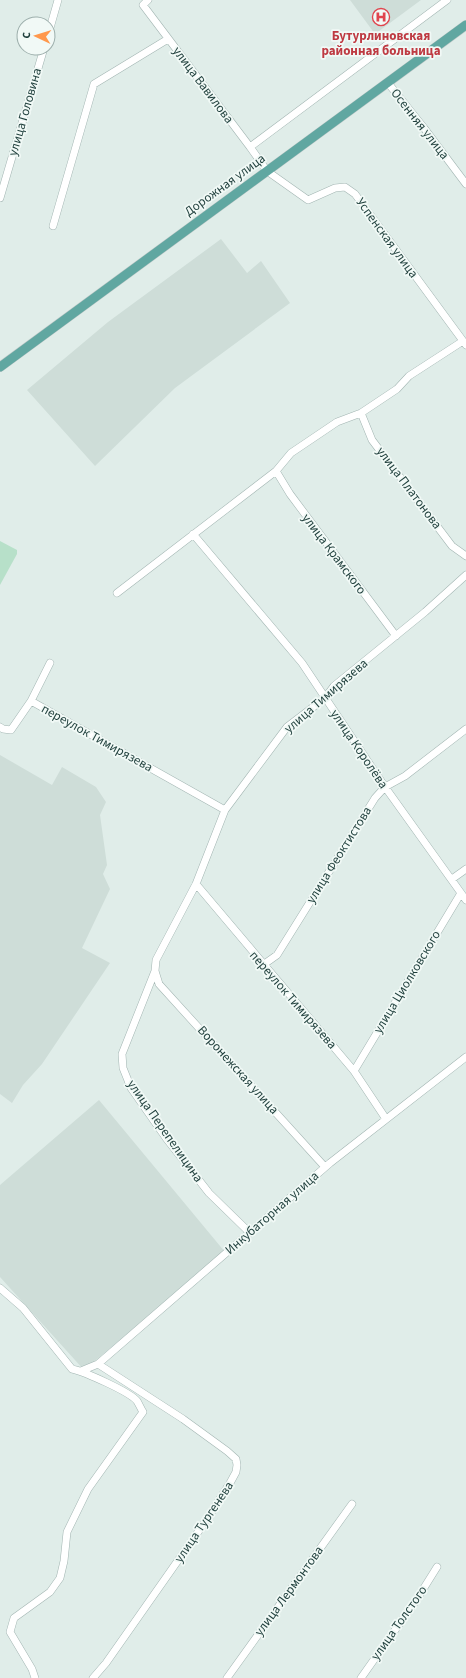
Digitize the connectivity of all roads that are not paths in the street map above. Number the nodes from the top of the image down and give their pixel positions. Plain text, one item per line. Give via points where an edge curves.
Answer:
1 (58, 0) edge
2 (148, 0) edge
3 (447, 0) edge
4 (53, 16) edge
5 (465, 27) edge
6 (168, 38) junction
7 (42, 56) edge
8 (388, 83) junction
9 (250, 147) junction
10 (267, 171) junction
11 (466, 184) edge
12 (0, 198) edge
13 (53, 226) dead end
14 (464, 343) edge
15 (0, 367) edge
16 (361, 413) junction
17 (276, 471) junction
18 (193, 534) junction
19 (466, 556) edge
20 (466, 575) edge
21 (117, 593) dead end
22 (396, 636) junction
23 (50, 663) dead end
24 (325, 698) junction
25 (31, 701) junction
26 (0, 727) edge
27 (466, 729) edge
28 (385, 788) junction
29 (225, 810) junction
30 (466, 870) edge
31 (452, 879) junction
32 (196, 884) junction
33 (461, 892) junction
34 (466, 900) edge
35 (263, 965) junction
36 (155, 971) junction
37 (466, 1057) edge
38 (354, 1071) junction
39 (386, 1119) junction
40 (325, 1167) junction
41 (250, 1232) junction
42 (0, 1288) edge
43 (98, 1364) junction
44 (81, 1371) junction
45 (352, 1504) dead end
46 (437, 1567) dead end
47 (35, 1678) edge
48 (92, 1678) edge
49 (227, 1678) edge
50 (361, 1678) edge

1 - 4 street
2 - 6 street, улица Вавилова via 143,5
3 - 9 street
5 - 8 main road, Дорожная улица
6 - 9 street, улица Вавилова
6 - 13 street via 94,84
7 - 12 street, улица Головина
8 - 10 main road, Дорожная улица
8 - 11 street, Осенняя улица
9 - 10 street, улица Вавилова
10 - 14 street, Успенская улица via 308,200 334,188 345,187 355,194
10 - 15 main road, Дорожная улица
14 - 16 street via 409,376 397,389
16 - 17 street via 337,422 291,453
16 - 19 street, улица Платонова via 372,440 452,546
17 - 18 street
17 - 22 street, улица Крамского via 290,494
18 - 21 street
18 - 24 street, улица Королёва via 302,663
20 - 22 street, улица Тимирязева
22 - 24 street, улица Тимирязева via 334,686
23 - 25 street
24 - 28 street, улица Королёва
24 - 29 street, улица Тимирязева via 287,727
25 - 26 street, переулок Тимирязева via 11,730
25 - 29 street, переулок Тимирязева
27 - 28 street, улица Феоктистова via 405,776
28 - 31 street, улица Королёва
28 - 35 street, улица Феоктистова via 375,798 277,955
29 - 32 street, улица Тимирязева
30 - 31 street
31 - 33 street, улица Королёва
32 - 35 street, переулок Тимирязева
32 - 36 street, улица Тимирязева via 156,960
33 - 34 street, улица Королёва
33 - 38 street, улица Циолковского
35 - 38 street, переулок Тимирязева
36 - 40 street, Воронежская улица via 160,984
36 - 41 street, улица Перепелицина via 122,1054 122,1068 130,1088 166,1138 209,1193
37 - 39 street, Инкубаторная улица
38 - 39 street, переулок Тимирязева
39 - 40 street, Инкубаторная улица
40 - 41 street, Инкубаторная улица
41 - 43 street, Инкубаторная улица
42 - 44 street via 23,1308 72,1368
43 - 44 street, Инкубаторная улица
43 - 48 street, улица Тургенева via 183,1419 236,1459 237,1465 230,1483 205,1522 106,1663
44 - 47 street via 128,1394 137,1400 143,1412 88,1489 67,1532 60,1578 50,1592 14,1618 10,1632
45 - 49 street, улица Лермонтова
46 - 50 street, улица Толстого

